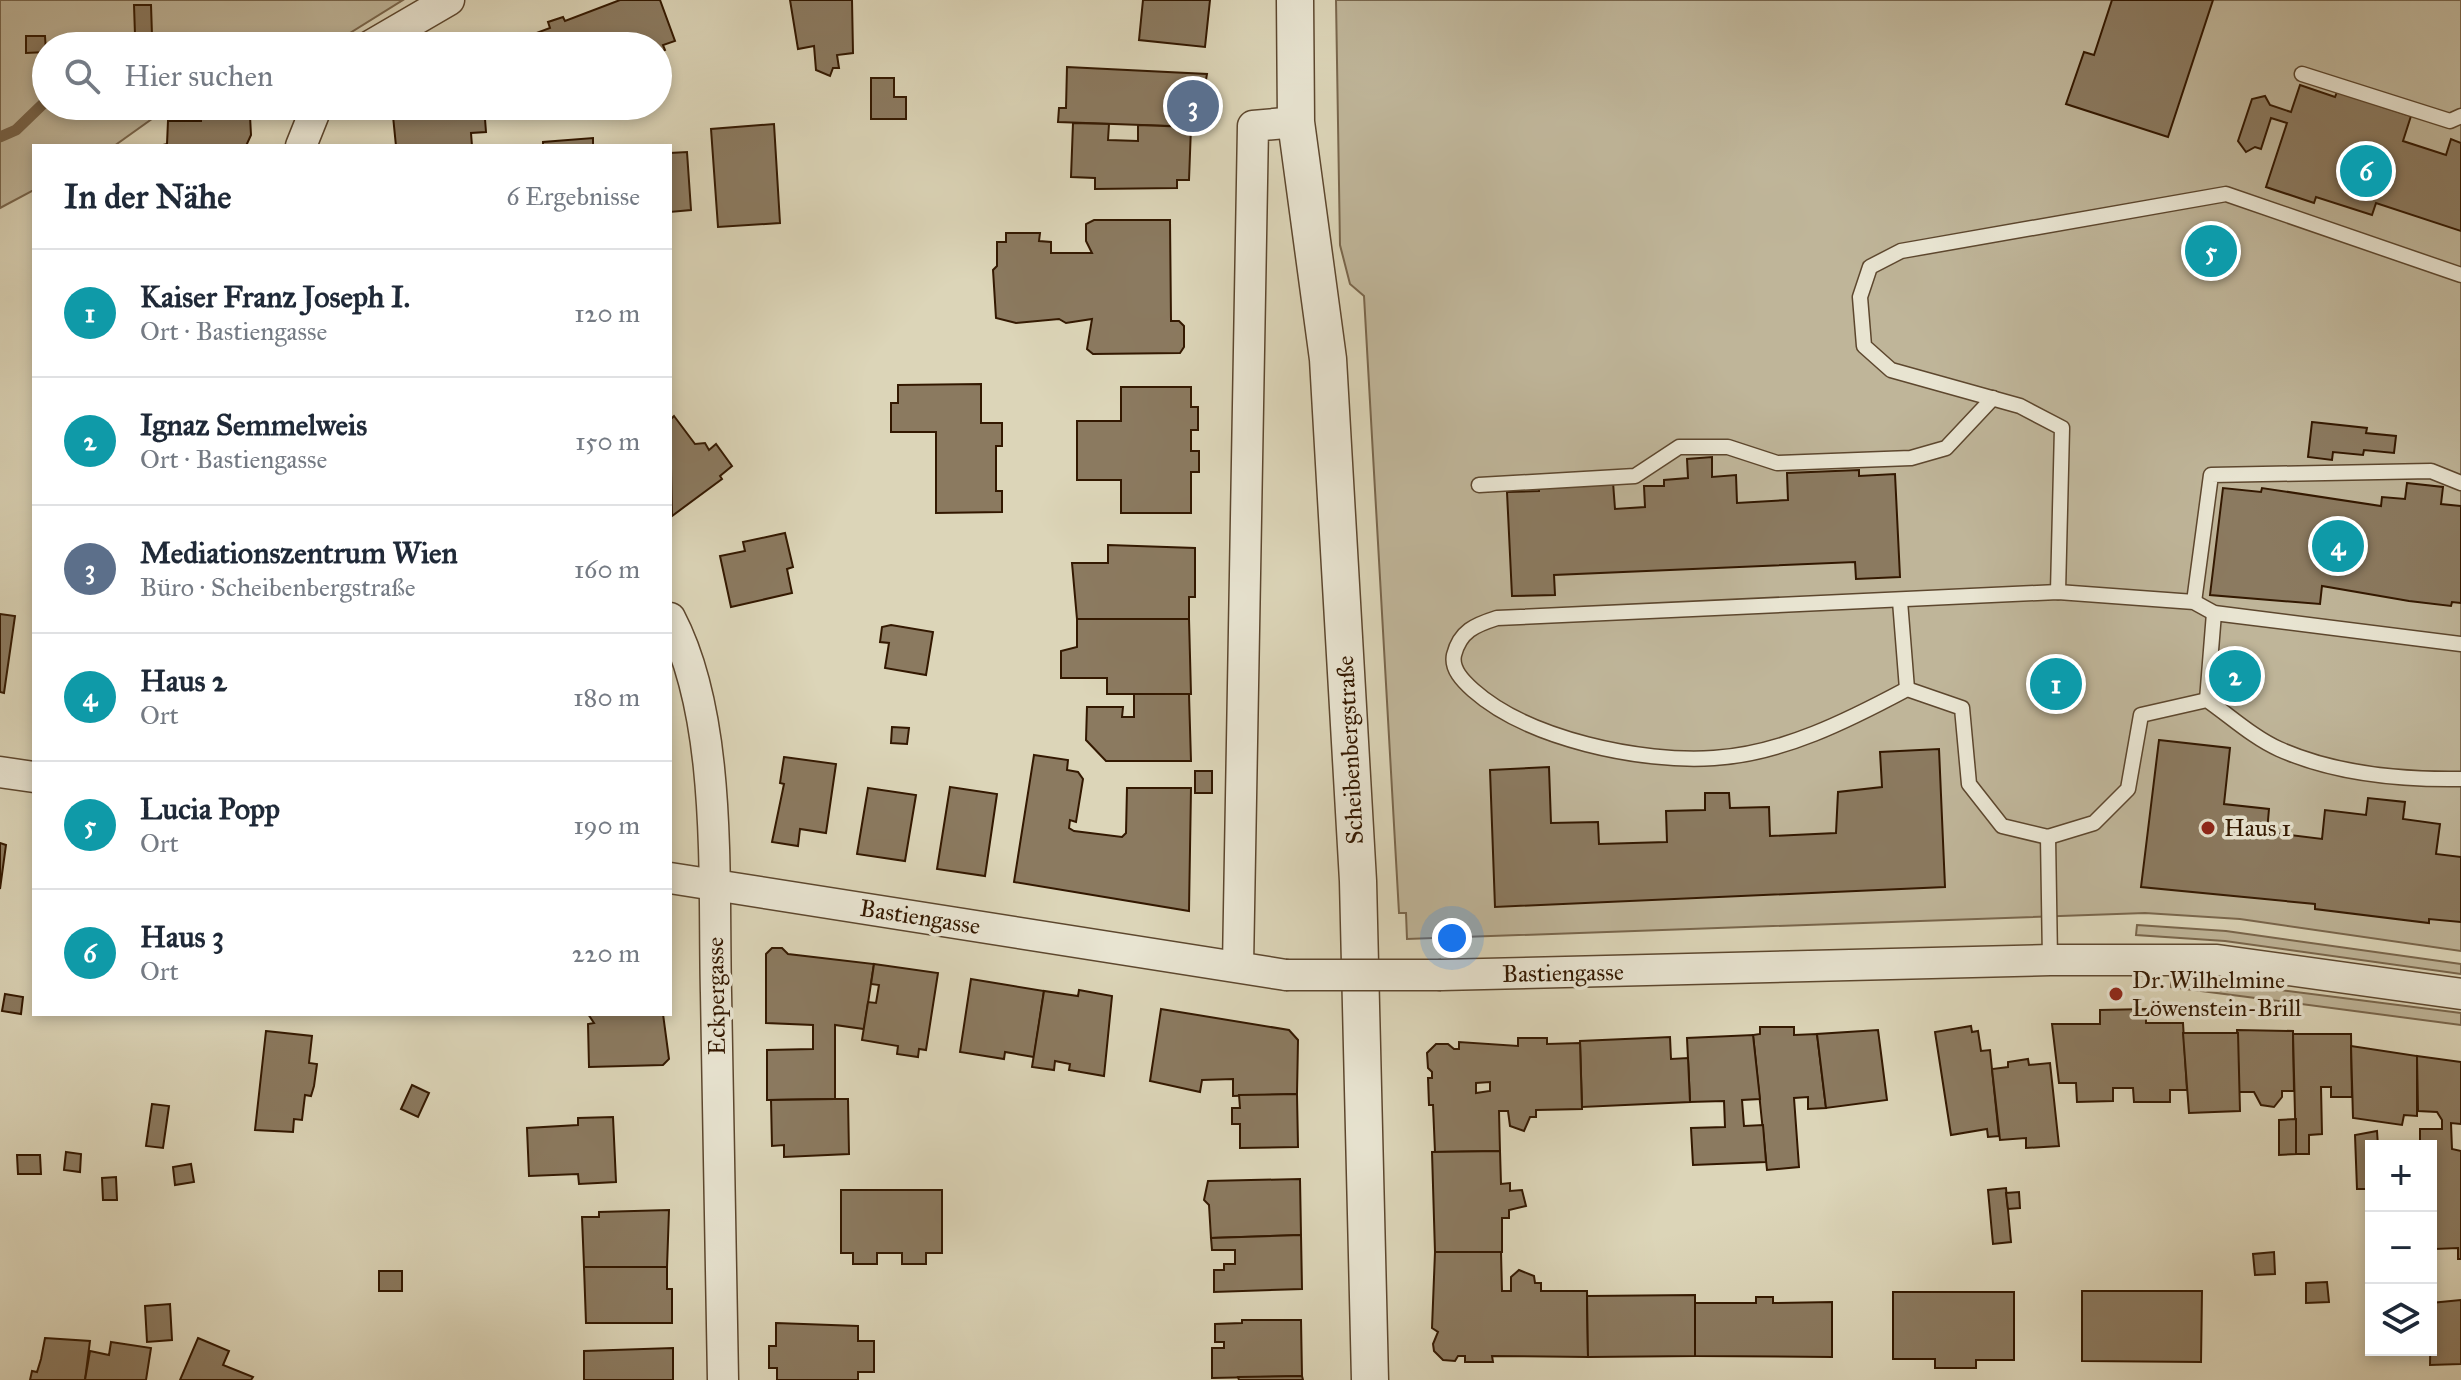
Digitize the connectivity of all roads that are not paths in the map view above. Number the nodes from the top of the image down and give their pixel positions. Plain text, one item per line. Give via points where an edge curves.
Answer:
1 (449, 0) edge
2 (1295, 0) edge
3 (394, 32) edge
4 (2302, 74) dead end
5 (2461, 116) edge
6 (311, 120) edge
7 (1296, 122) junction
8 (302, 144) edge
9 (2461, 275) edge
10 (1993, 398) junction
11 (2461, 483) edge
12 (1479, 485) dead end
13 (2058, 592) junction
14 (1900, 601) junction
15 (2194, 602) junction
16 (2214, 613) junction
17 (672, 623) edge
18 (2461, 644) edge
19 (1907, 689) junction
20 (2207, 700) junction
21 (0, 772) edge
22 (32, 777) edge
23 (2461, 779) edge
24 (2048, 837) junction
25 (672, 878) edge
26 (714, 885) junction
27 (2050, 960) junction
28 (1238, 966) junction
29 (2461, 994) edge
30 (723, 1380) edge
31 (1370, 1380) edge

1 - 3 street
2 - 7 street, Scheibenbergstraße
4 - 5 lane via 2450,121
6 - 8 street
7 - 28 street via 1253,126
7 - 31 street, Scheibenbergstraße via 1328,359 1358,881
9 - 10 lane via 2226,194 1901,251 1870,267 1860,297 1864,346 1891,370
10 - 12 lane via 1946,448 1911,458 1777,463 1728,447 1679,447 1635,476
10 - 13 lane via 2062,428
11 - 15 lane via 2431,471 2211,475
13 - 14 lane
13 - 15 lane
14 - 19 lane
14 - 19 lane via 1497,618 1471,626 1453,660 1461,680 1487,703 1526,724 1602,748 1674,758 1747,754 1813,734
15 - 16 lane
16 - 18 lane
16 - 20 lane
17 - 26 street, Eckpergasse via 697,684 706,732
19 - 24 lane via 1962,708 1969,784 2002,826
20 - 23 lane via 2277,748 2334,767 2416,780
20 - 24 lane via 2141,715 2128,789 2094,823
21 - 22 street
24 - 27 lane
25 - 26 street, Bastiengasse
26 - 28 street, Bastiengasse
26 - 30 street, Eckpergasse
27 - 28 street, Bastiengasse, bridge via 1441,975 1286,975
27 - 29 street, Bastiengasse via 2217,960

